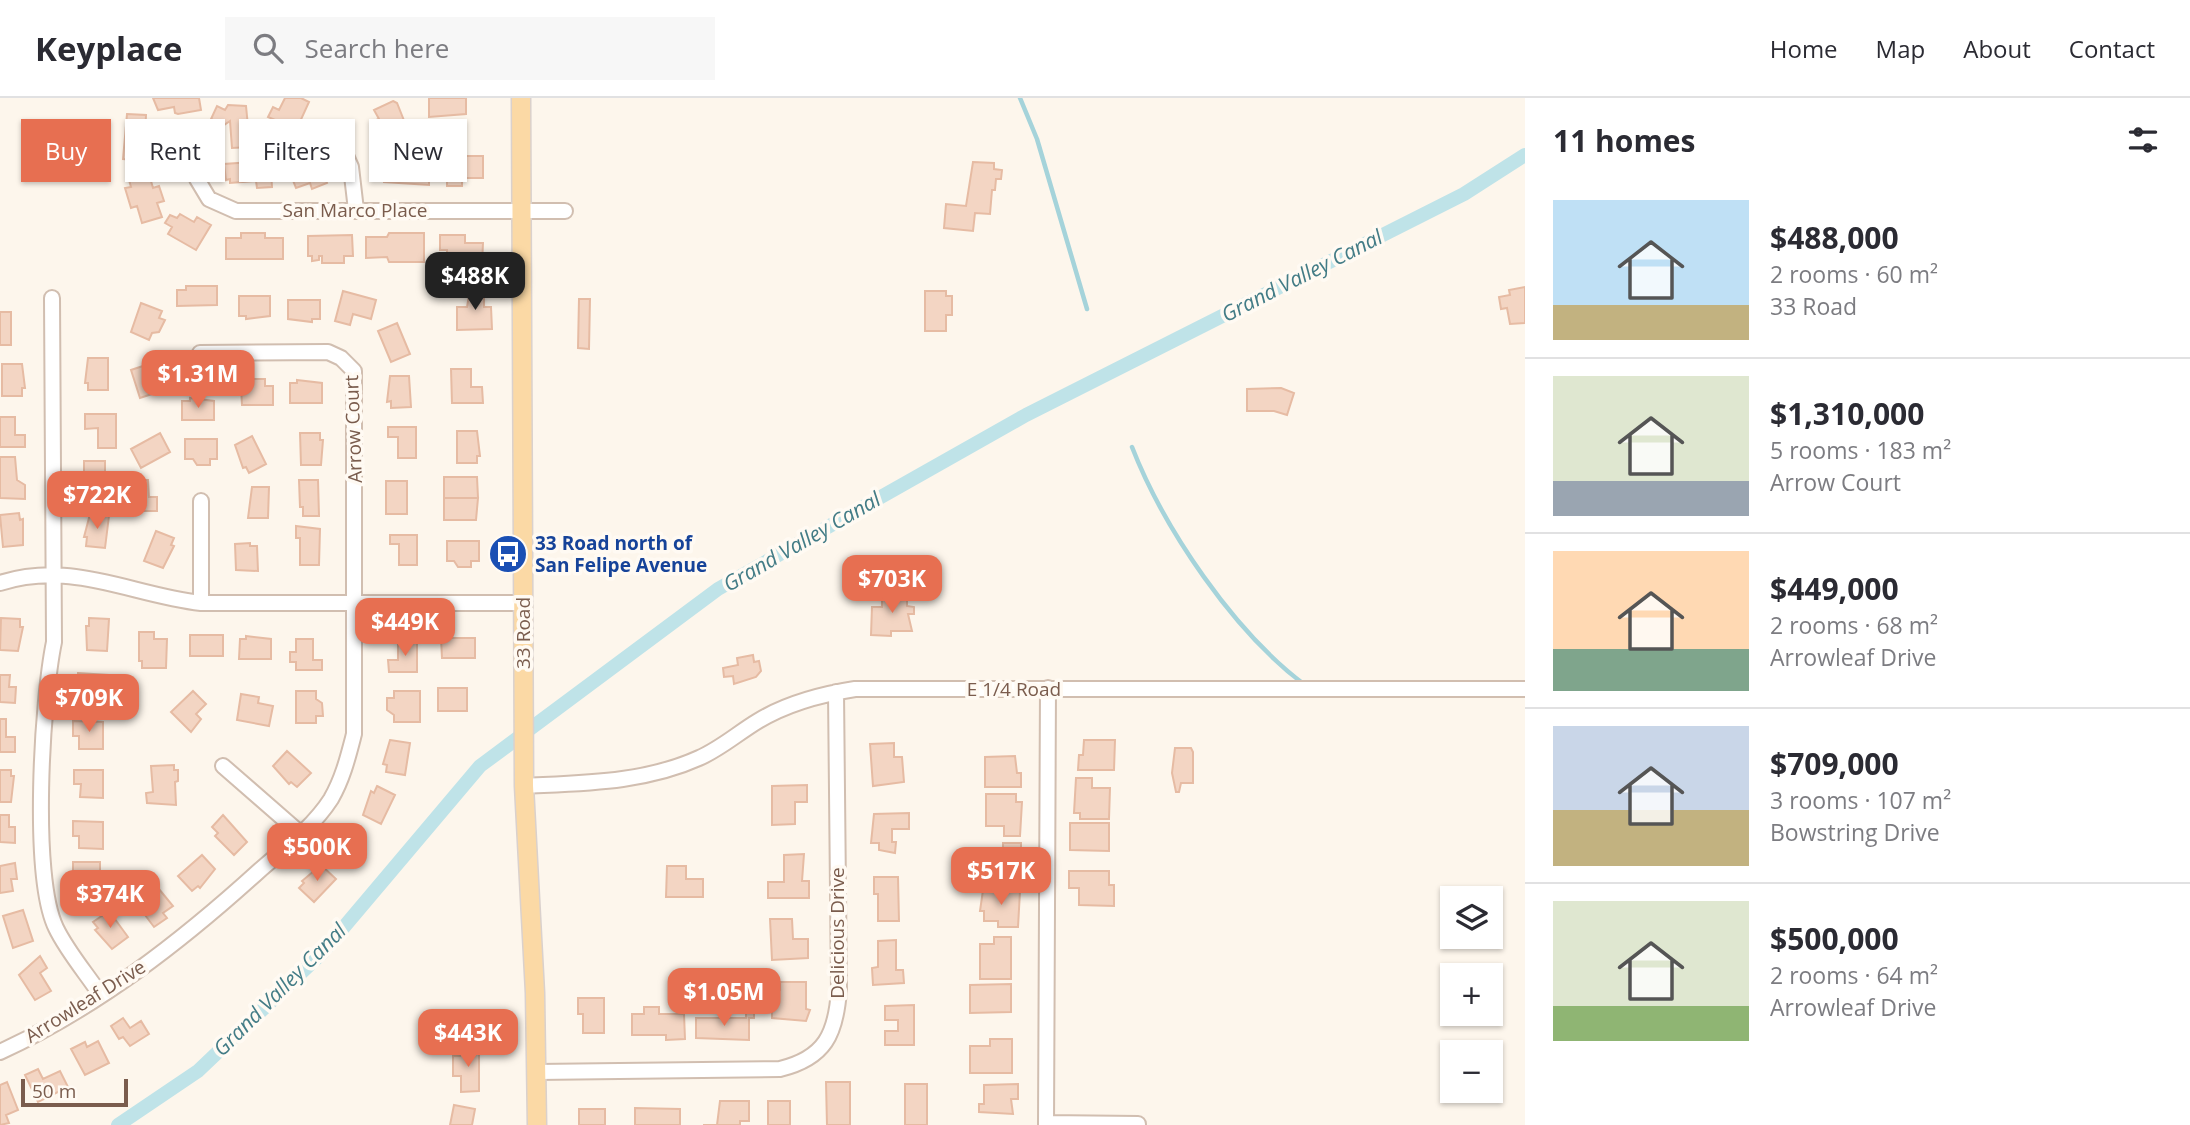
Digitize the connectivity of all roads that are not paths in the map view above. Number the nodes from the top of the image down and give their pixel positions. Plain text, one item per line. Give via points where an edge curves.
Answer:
1 (521, 98) edge
2 (199, 182) edge
3 (353, 182) edge
4 (356, 210) junction
5 (523, 211) junction
6 (565, 211) dead end
7 (52, 298) dead end
8 (200, 353) dead end
9 (201, 501) dead end
10 (54, 575) junction
11 (0, 583) edge
12 (201, 603) junction
13 (523, 603) junction
14 (354, 604) junction
15 (1048, 688) junction
16 (1525, 690) edge
17 (835, 692) junction
18 (223, 766) dead end
19 (524, 786) junction
20 (300, 834) junction
21 (100, 994) junction
22 (0, 1052) edge
23 (537, 1072) junction
24 (1046, 1124) edge
25 (1138, 1124) edge
26 (537, 1125) edge

1 - 5 main road, 33 Road
2 - 4 street, San Marco Place via 209,199 236,211
3 - 4 street
4 - 5 street, San Marco Place
5 - 6 street, San Marco Place
5 - 13 main road, 33 Road
7 - 10 street
8 - 14 street, Arrow Court via 328,352 354,371
9 - 12 street
10 - 11 street
10 - 12 street via 104,579 163,599
10 - 21 street via 54,642 46,691 43,874 55,927
12 - 14 street
13 - 14 street
13 - 19 main road, 33 Road
14 - 20 street, Arrowleaf Drive via 354,734 345,770 330,800
15 - 16 street, E 1/4 Road
15 - 17 street, E 1/4 Road
15 - 24 street
17 - 19 street, E 1/4 Road via 761,719 701,758 661,773
17 - 23 street, Delicious Drive via 839,990 827,1042 806,1061 780,1069
18 - 20 street
19 - 23 main road, 33 Road
20 - 21 street, Arrowleaf Drive via 192,932
21 - 22 street, Arrowleaf Drive
23 - 26 main road, 33 Road
24 - 25 street

